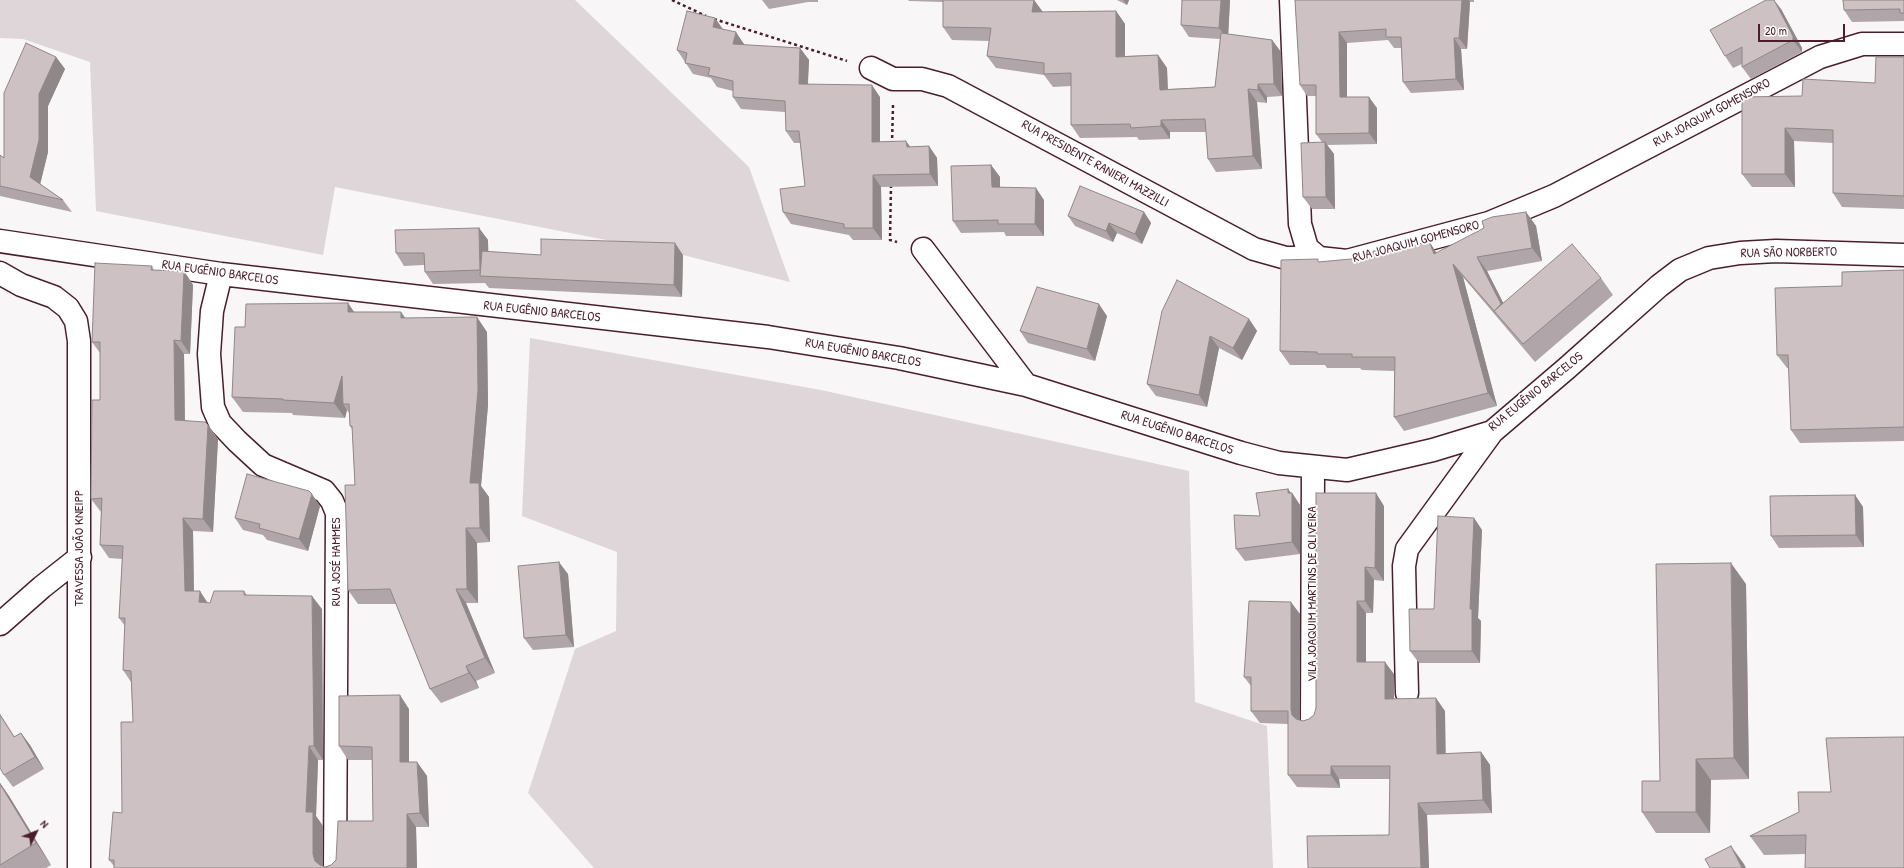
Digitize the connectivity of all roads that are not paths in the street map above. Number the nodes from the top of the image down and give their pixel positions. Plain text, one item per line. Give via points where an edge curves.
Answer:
1 (1290, 0) edge
2 (1904, 44) edge
3 (871, 68) road end
4 (0, 241) edge
5 (923, 249) road end
6 (1904, 255) edge
7 (1319, 258) junction
8 (0, 273) edge
9 (221, 274) junction
10 (1658, 286) joint
11 (1026, 385) junction
12 (1492, 432) junction
13 (1313, 467) junction
14 (80, 557) junction
15 (0, 624) edge
16 (1407, 693) dead end
17 (1312, 721) edge
18 (79, 868) edge
19 (335, 868) edge

1 - 7 street via 1300,224 1307,248
2 - 7 street, RUA JOAQUIM GOMENSORO via 1862,44 1820,57 1554,196 1489,223 1347,261
3 - 7 street, RUA PRESIDENTE RANIERI MAZZILLI via 893,79 922,78 948,86 1254,249 1286,258
4 - 9 street, RUA EUGÊNIO BARCELOS
5 - 11 street
6 - 10 street, RUA SÃO NORBERTO via 1776,251 1740,253 1709,258 1680,270
8 - 14 street, TRAVESSA JOÃO KNEIPP via 21,285 54,297 68,308 76,321 79,341
9 - 11 street, RUA EUGÊNIO BARCELOS via 768,337 899,358
9 - 19 street, RUA JOSÉ HAMMES via 212,311 209,354 213,407 220,423 263,465 324,491 337,513
10 - 12 street, RUA EUGÊNIO BARCELOS
11 - 13 street, RUA EUGÊNIO BARCELOS via 1241,453 1279,463
12 - 13 street, RUA EUGÊNIO BARCELOS via 1433,450 1348,470
12 - 16 street via 1407,549 1404,566
13 - 17 street, VILA JOAQUIM MARTINS DE OLIVEIRA
14 - 15 street
14 - 18 street, TRAVESSA JOÃO KNEIPP via 77,834

